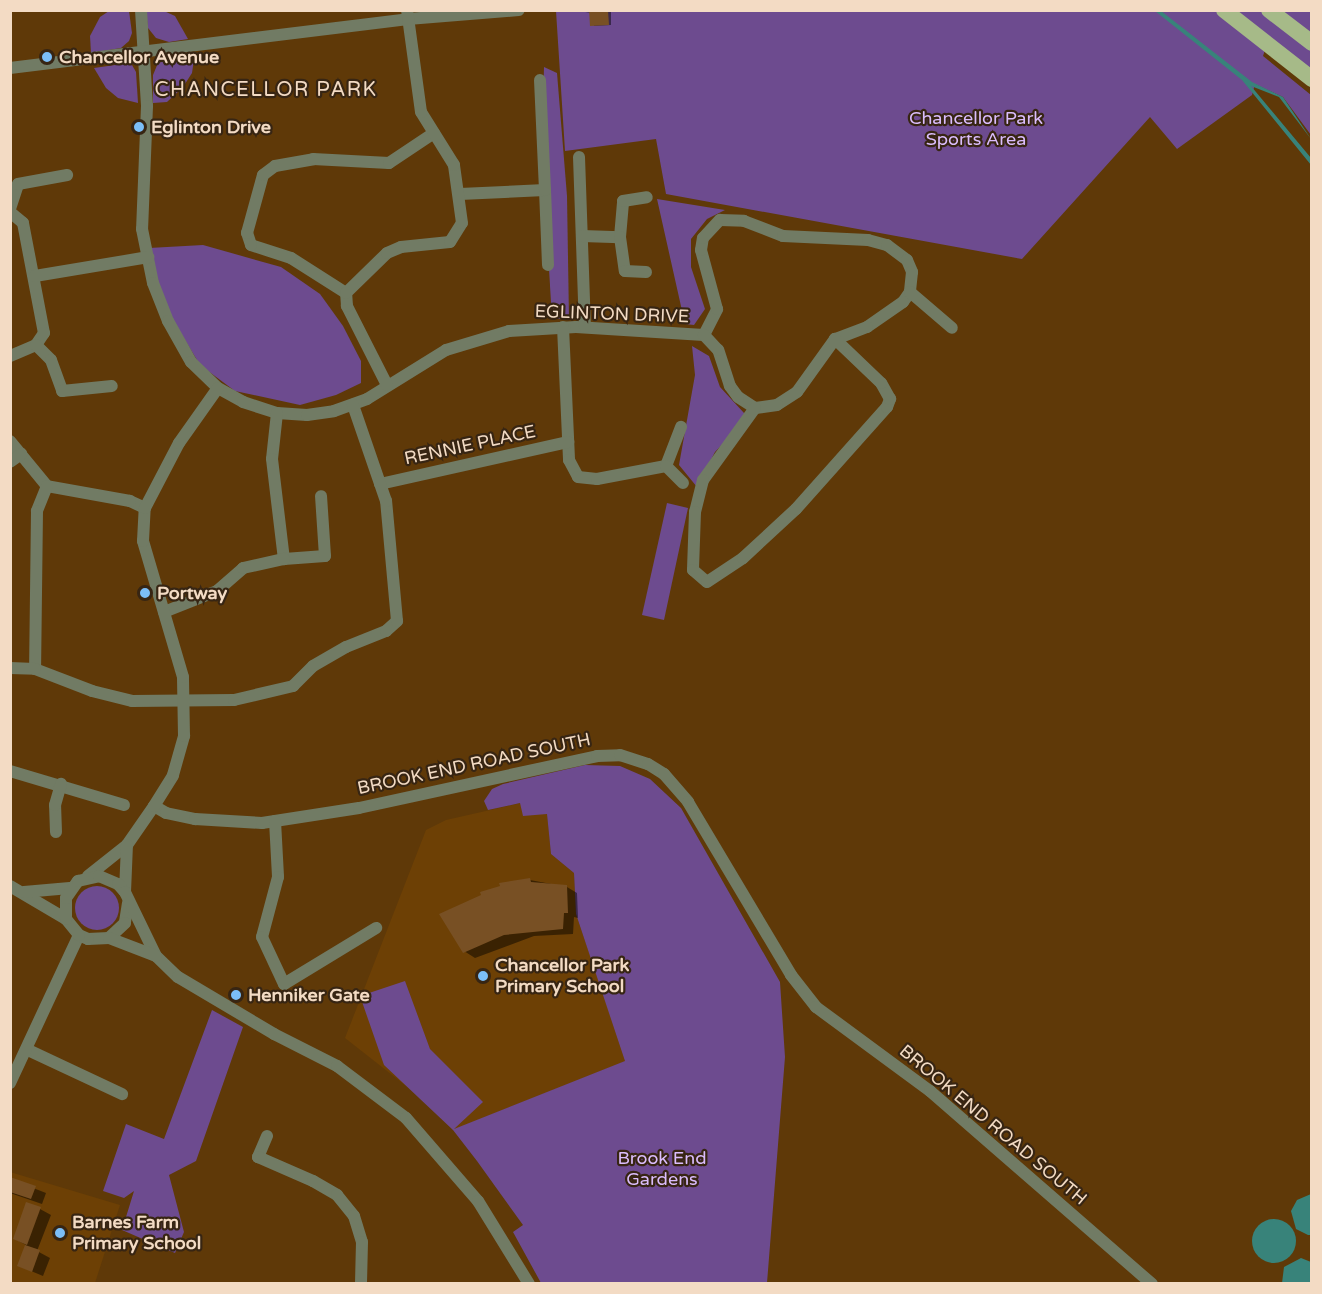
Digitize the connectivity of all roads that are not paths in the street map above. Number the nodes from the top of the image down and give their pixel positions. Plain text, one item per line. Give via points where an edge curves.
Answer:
1 (141, 10) edge
2 (519, 10) edge
3 (1224, 10) edge
4 (1269, 10) edge
5 (407, 15) edge
6 (1311, 43) edge
7 (146, 52) junction
8 (10, 68) edge
9 (1311, 79) edge
10 (540, 80) dead end
11 (434, 133) junction
12 (579, 158) dead end
13 (67, 176) dead end
14 (545, 190) junction
15 (460, 194) junction
16 (647, 197) dead end
17 (10, 211) edge
18 (582, 236) junction
19 (620, 237) junction
20 (148, 257) junction
21 (548, 265) dead end
22 (645, 272) dead end
23 (35, 276) junction
24 (910, 292) junction
25 (346, 293) junction
26 (562, 327) junction
27 (585, 327) junction
28 (952, 327) dead end
29 (704, 335) junction
30 (835, 339) junction
31 (36, 345) junction
32 (10, 356) edge
33 (387, 385) junction
34 (112, 386) dead end
35 (218, 388) junction
36 (353, 405) junction
37 (754, 408) junction
38 (277, 413) junction
39 (681, 427) dead end
40 (10, 441) edge
41 (568, 442) junction
42 (16, 458) edge
43 (666, 466) junction
44 (683, 483) dead end
45 (380, 484) junction
46 (47, 486) junction
47 (321, 496) dead end
48 (145, 508) junction
49 (284, 559) junction
50 (164, 612) junction
51 (10, 668) edge
52 (35, 669) junction
53 (184, 701) junction
54 (10, 771) edge
55 (61, 784) junction
56 (124, 805) dead end
57 (154, 806) junction
58 (276, 820) junction
59 (56, 832) dead end
60 (127, 844) junction
61 (88, 876) junction
62 (10, 886) edge
63 (70, 888) junction
64 (24, 892) junction
65 (127, 897) junction
66 (66, 919) junction
67 (376, 928) dead end
68 (79, 935) junction
69 (109, 938) junction
70 (156, 956) junction
71 (28, 1050) junction
72 (10, 1083) edge
73 (122, 1094) dead end
74 (267, 1136) dead end
75 (361, 1284) edge
76 (529, 1284) edge
77 (1152, 1284) edge

1 - 7 street, EGLINTON DRIVE
2 - 5 street
3 - 9 highway
4 - 6 highway
5 - 7 street
5 - 11 street via 421,112
7 - 8 street
7 - 20 street, EGLINTON DRIVE via 142,200
10 - 14 street
11 - 15 street via 454,165
11 - 25 street via 389,163 313,159 274,165 263,175 247,233 251,245 291,258
12 - 18 street
13 - 17 street via 18,184
14 - 15 street
14 - 21 street
15 - 25 street via 462,223 450,242 401,247 387,253
16 - 19 street via 623,201
17 - 23 street via 23,223
18 - 19 street
18 - 27 street
19 - 22 street via 625,271
20 - 23 street
20 - 35 street, EGLINTON DRIVE via 168,321 190,362
23 - 31 street via 44,333
24 - 28 street
24 - 29 street, EGLINTON DRIVE via 912,272 907,260 887,245 848,238 783,236 744,221 720,220 703,238 701,250 717,309
24 - 30 street via 889,315
25 - 33 street via 347,306
26 - 27 street, EGLINTON DRIVE
26 - 33 street, EGLINTON DRIVE via 477,338
26 - 41 street
27 - 29 street, EGLINTON DRIVE
29 - 37 street, EGLINTON DRIVE via 718,350 730,386
30 - 37 street via 819,366 790,398 777,405
30 - 37 street via 881,383 890,399 887,407 796,509 743,558 707,582 693,570 695,513 701,488 717,456 738,435
31 - 32 street
31 - 34 street via 51,360 62,392
33 - 36 street, EGLINTON DRIVE
35 - 38 street, EGLINTON DRIVE via 243,402
35 - 48 street via 179,443
36 - 38 street, EGLINTON DRIVE via 307,415
36 - 45 street
38 - 49 street via 272,459
39 - 43 street
40 - 42 street
41 - 43 street via 571,469 586,480
41 - 45 street, RENNIE PLACE
42 - 46 street
43 - 44 street
45 - 53 street via 390,521 390,571 397,621 386,631 346,647 314,666 293,686 260,697
46 - 48 street via 130,501
46 - 52 street via 37,511
47 - 49 street via 325,556
48 - 50 street via 143,541
49 - 50 street via 243,568 217,591
50 - 53 street via 183,677
51 - 52 street
52 - 53 street via 116,699
53 - 57 street via 184,736 176,765
54 - 55 street
55 - 56 street
55 - 59 street
57 - 58 street, BROOK END ROAD SOUTH via 166,813 195,819
57 - 60 street
58 - 67 street via 278,877 262,937 284,984
58 - 77 street, BROOK END ROAD SOUTH via 359,808 597,756 620,755 648,764 664,774 688,802 790,975 816,1007 930,1091
60 - 61 street
60 - 65 street
61 - 63 street
61 - 65 street via 109,878
62 - 64 street
63 - 64 street
63 - 66 street via 64,908
64 - 66 street
65 - 69 street via 125,923
65 - 70 street
66 - 68 street
68 - 69 street
68 - 71 street
69 - 70 street
70 - 76 street via 178,977 366,1085 406,1118 478,1201
71 - 72 street
71 - 73 street
74 - 75 street via 258,1157 337,1195 354,1216 362,1242

